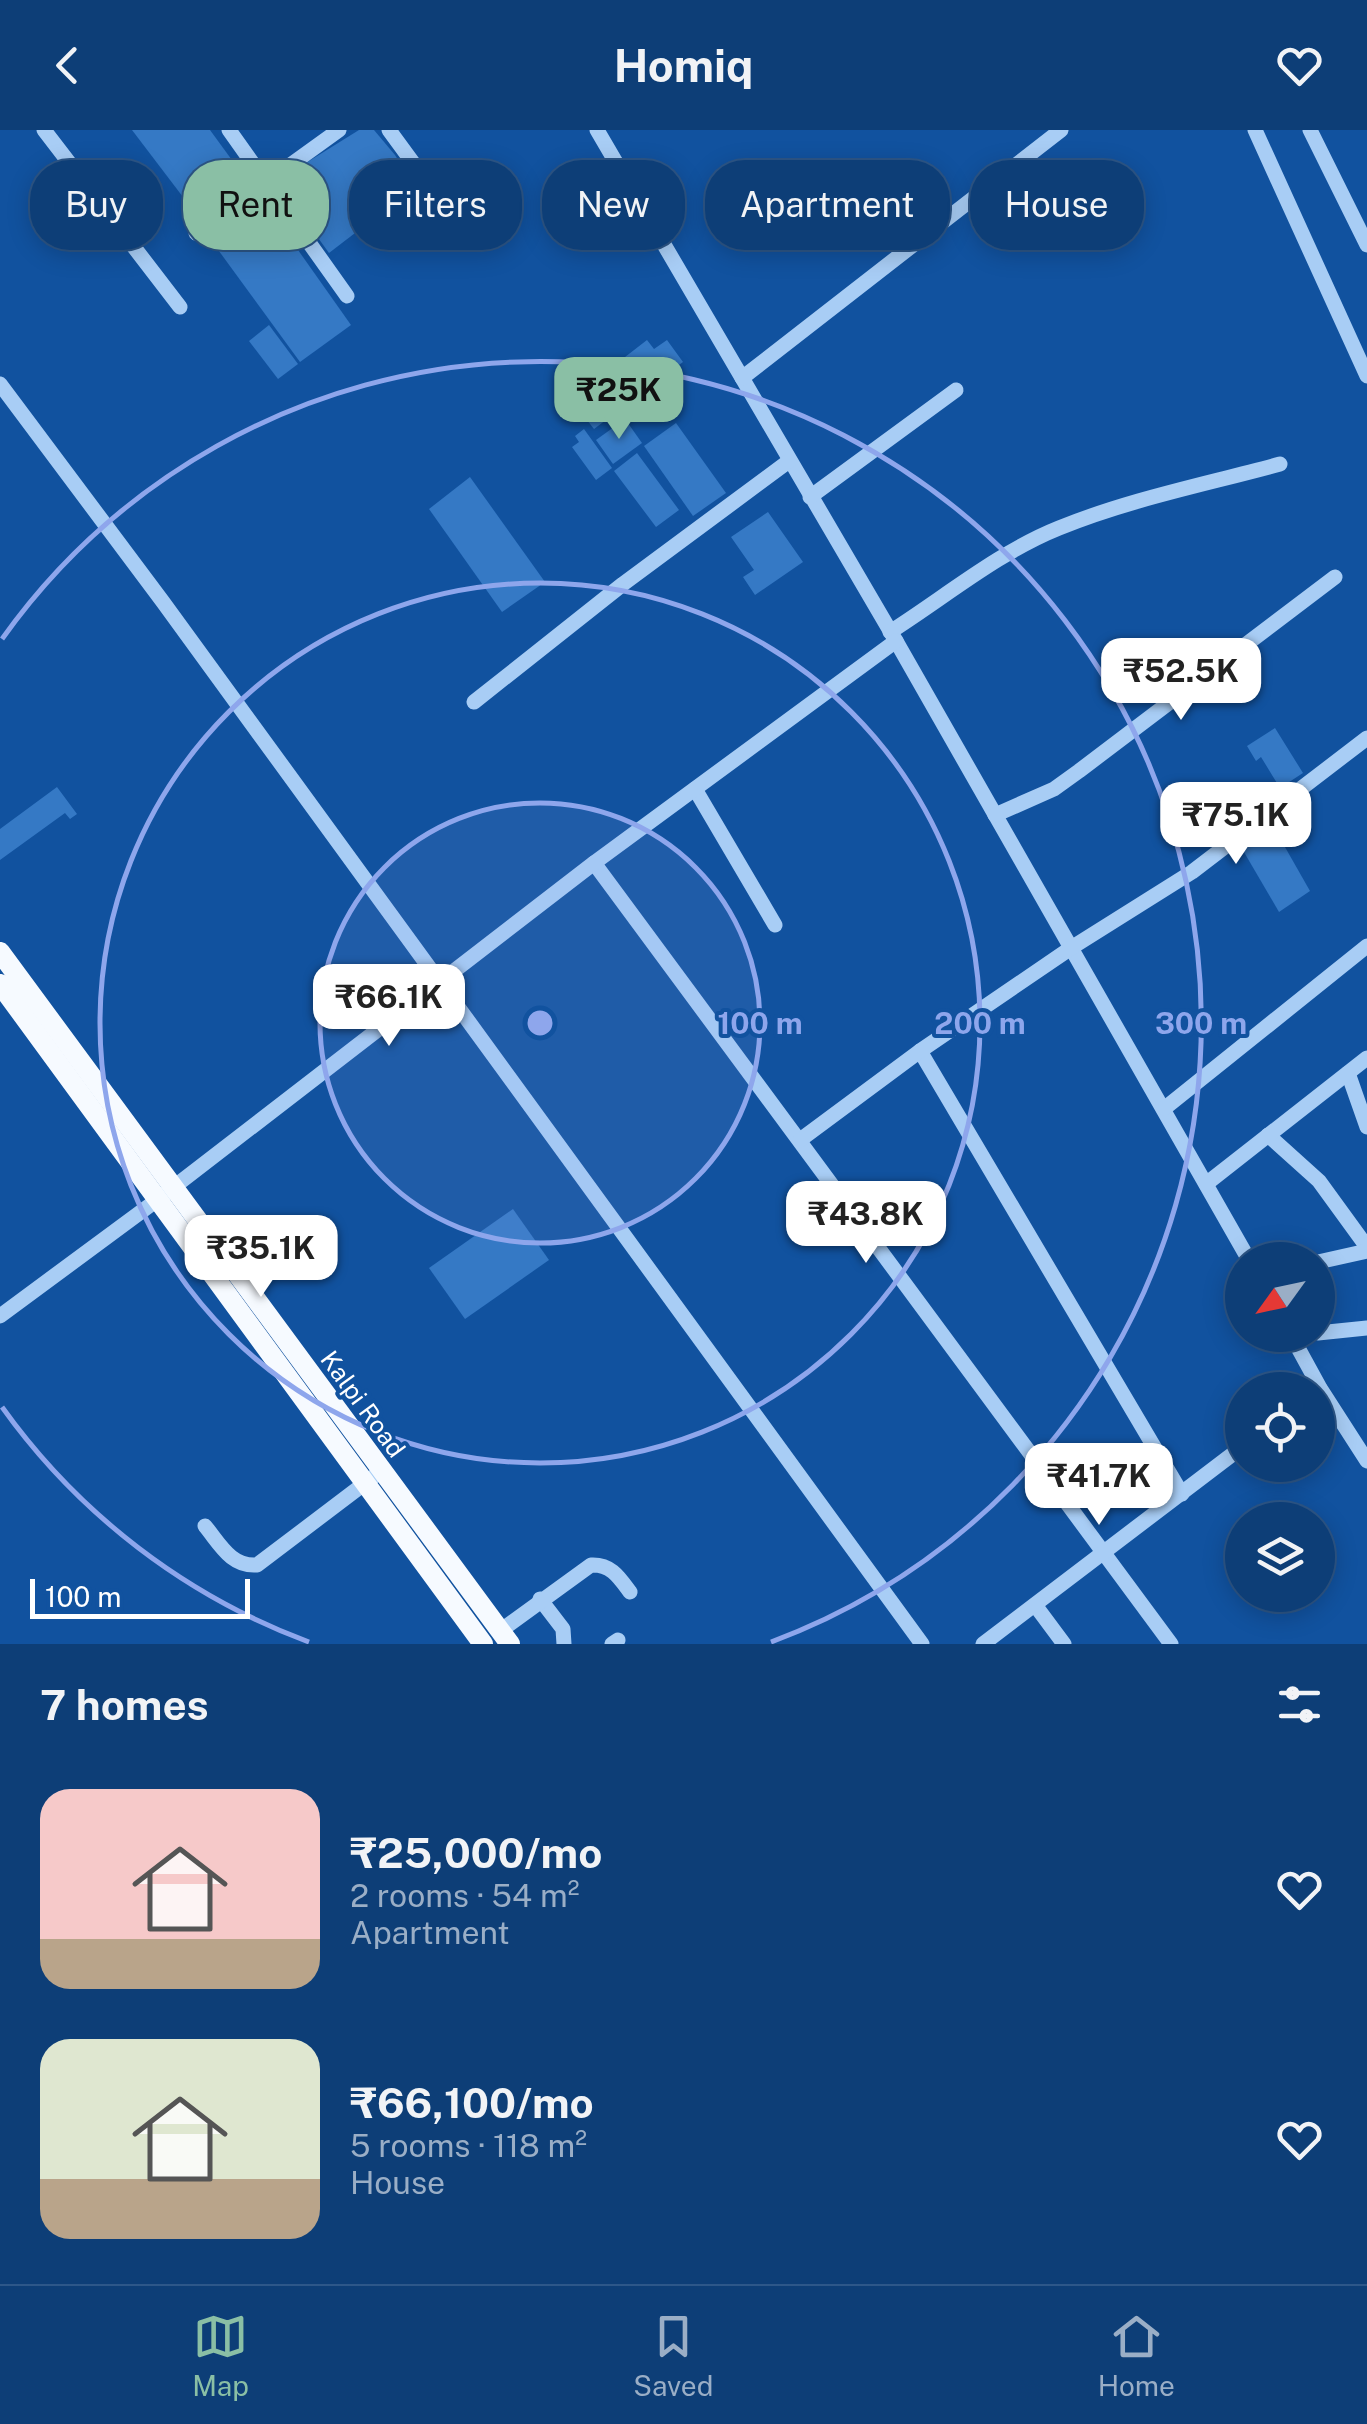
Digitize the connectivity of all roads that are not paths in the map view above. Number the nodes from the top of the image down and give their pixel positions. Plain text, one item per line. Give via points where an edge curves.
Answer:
1 (44, 130) edge
2 (228, 130) edge
3 (339, 130) edge
4 (389, 130) edge
5 (1061, 130) edge
6 (1255, 130) edge
7 (1310, 130) edge
8 (601, 132) edge
9 (250, 160) edge
10 (297, 160) edge
11 (411, 160) edge
12 (1367, 246) edge
13 (315, 250) edge
14 (347, 296) dead end
15 (180, 307) dead end
16 (1367, 376) edge
17 (742, 378) junction
18 (0, 384) edge
19 (956, 390) dead end
20 (789, 461) junction
21 (1280, 464) dead end
22 (810, 497) junction
23 (1336, 577) dead end
24 (893, 637) junction
25 (474, 702) dead end
26 (1367, 738) edge
27 (695, 789) junction
28 (995, 815) junction
29 (594, 863) junction
30 (775, 924) dead end
31 (1367, 946) edge
32 (1071, 948) junction
33 (0, 952) edge
34 (440, 982) junction
35 (4, 998) edge
36 (920, 1051) junction
37 (1367, 1058) edge
38 (1348, 1072) junction
39 (1165, 1108) junction
40 (1367, 1127) edge
41 (1268, 1135) junction
42 (800, 1140) junction
43 (1206, 1184) junction
44 (164, 1194) junction
45 (1240, 1242) edge
46 (1367, 1249) edge
47 (1335, 1257) edge
48 (0, 1316) edge
49 (1367, 1328) edge
50 (1335, 1331) edge
51 (1335, 1409) edge
52 (1361, 1441) edge
53 (1225, 1460) edge
54 (1367, 1460) edge
55 (373, 1477) junction
56 (1182, 1494) junction
57 (205, 1526) dead end
58 (1106, 1551) junction
59 (630, 1592) dead end
60 (540, 1600) junction
61 (1035, 1605) junction
62 (497, 1640) edge
63 (564, 1644) edge
64 (922, 1644) edge
65 (983, 1644) edge
66 (1064, 1644) edge
67 (1172, 1644) edge

1 - 15 street
2 - 9 street
3 - 10 street
4 - 11 street
5 - 17 street
6 - 16 street
7 - 12 street
8 - 17 street
13 - 14 street
17 - 20 street
18 - 34 street
19 - 22 street
20 - 22 street
20 - 25 street
21 - 24 street via 1058,528
22 - 24 street
23 - 28 street via 1080,771
24 - 27 street
24 - 28 street
26 - 32 street via 1192,872
27 - 29 street
27 - 30 street
28 - 32 street
29 - 34 street
29 - 42 street
31 - 39 street
32 - 36 street
32 - 39 street
33 - 44 main road, Kalpi Road
34 - 44 street
34 - 64 street
35 - 44 main road, Kalpi Road
36 - 42 street
36 - 56 street
37 - 38 street
38 - 40 street
38 - 41 street
39 - 43 street
41 - 43 street
41 - 46 street via 1319,1180
42 - 58 street
43 - 45 street
44 - 48 street
44 - 55 main road, Kalpi Road
46 - 47 street
49 - 50 street
51 - 52 street
52 - 54 street
53 - 56 street
55 - 57 street via 257,1565 233,1560
55 - 62 main road, Kalpi Road
56 - 58 street
58 - 61 street
58 - 67 street
59 - 60 street via 604,1564 591,1565
60 - 62 street
60 - 63 street via 564,1629
61 - 65 street
61 - 66 street

